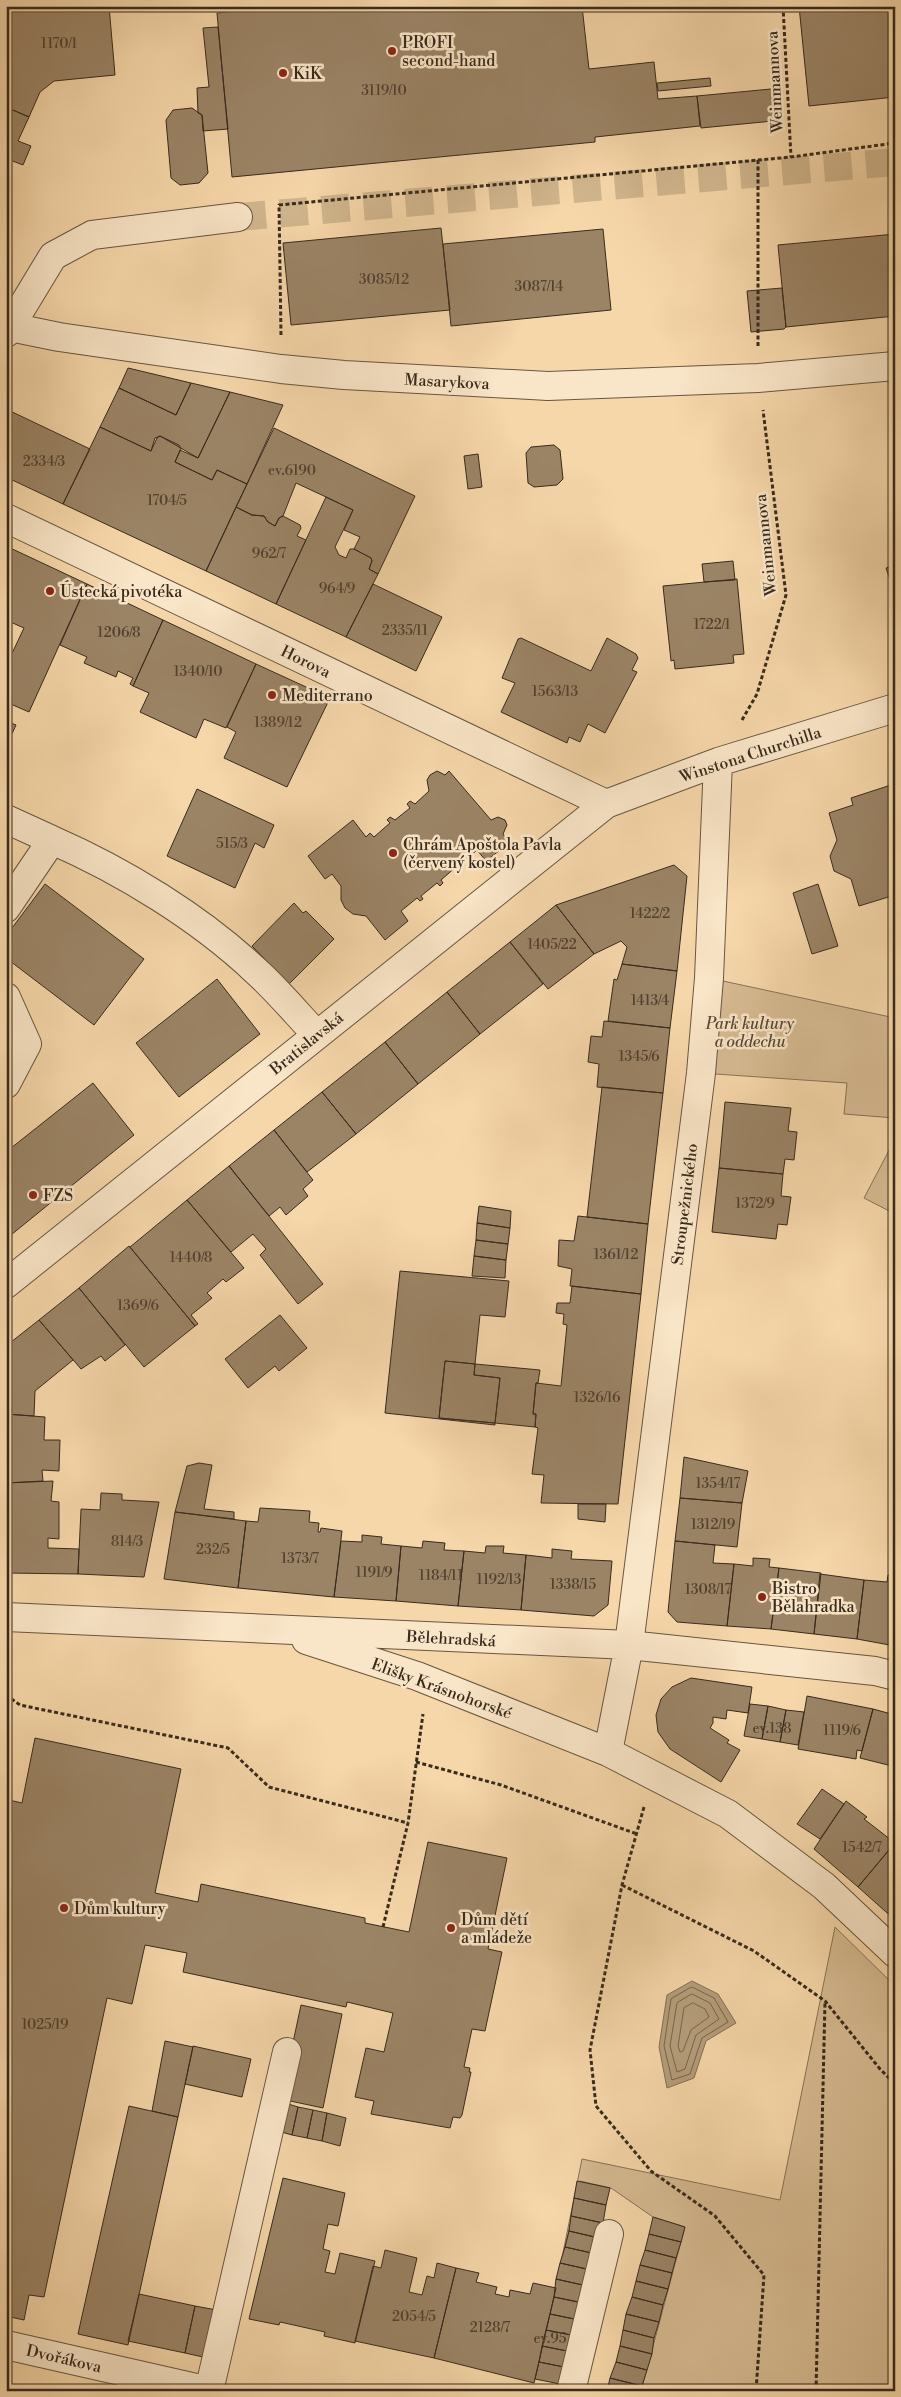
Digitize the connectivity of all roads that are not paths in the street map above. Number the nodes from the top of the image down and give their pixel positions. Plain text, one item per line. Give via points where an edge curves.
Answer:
1 (238, 217) tunnel mouth
2 (8, 330) edge
3 (895, 366) edge
4 (6, 518) edge
5 (895, 708) edge
6 (718, 762) junction
7 (606, 804) junction
8 (6, 819) edge
9 (52, 840) junction
10 (6, 908) edge
11 (6, 997) edge
12 (317, 1035) junction
13 (6, 1084) edge
14 (6, 1284) edge
15 (6, 1617) edge
16 (274, 1629) junction
17 (629, 1644) junction
18 (895, 1676) edge
19 (608, 1752) junction
20 (895, 1953) edge
21 (287, 2052) dead end
22 (609, 2234) dead end
23 (6, 2345) edge
24 (209, 2391) edge
25 (571, 2391) edge

1 - 2 street via 92,235 53,256
2 - 3 street, Masarykova via 281,369 548,386 758,378
4 - 7 street, Horova
5 - 6 street, Winstona Churchilla
6 - 7 street, Winstona Churchilla
6 - 17 street, Stroupežnického via 709,978 701,1073
7 - 12 street, Bratislavská
8 - 9 street
9 - 10 street
9 - 12 street via 86,854 201,926 256,971
11 - 13 street via 27,1044
12 - 14 street, Bratislavská
15 - 16 street, Bělehradská
16 - 17 street, Bělehradská
16 - 19 street, Elišky Krásnohorské via 428,1681
17 - 18 street, Bělehradská via 875,1671
17 - 19 street
19 - 20 street, Elišky Krásnohorské via 728,1814 824,1886
21 - 24 street
22 - 25 street
23 - 24 street, Dvořákova

